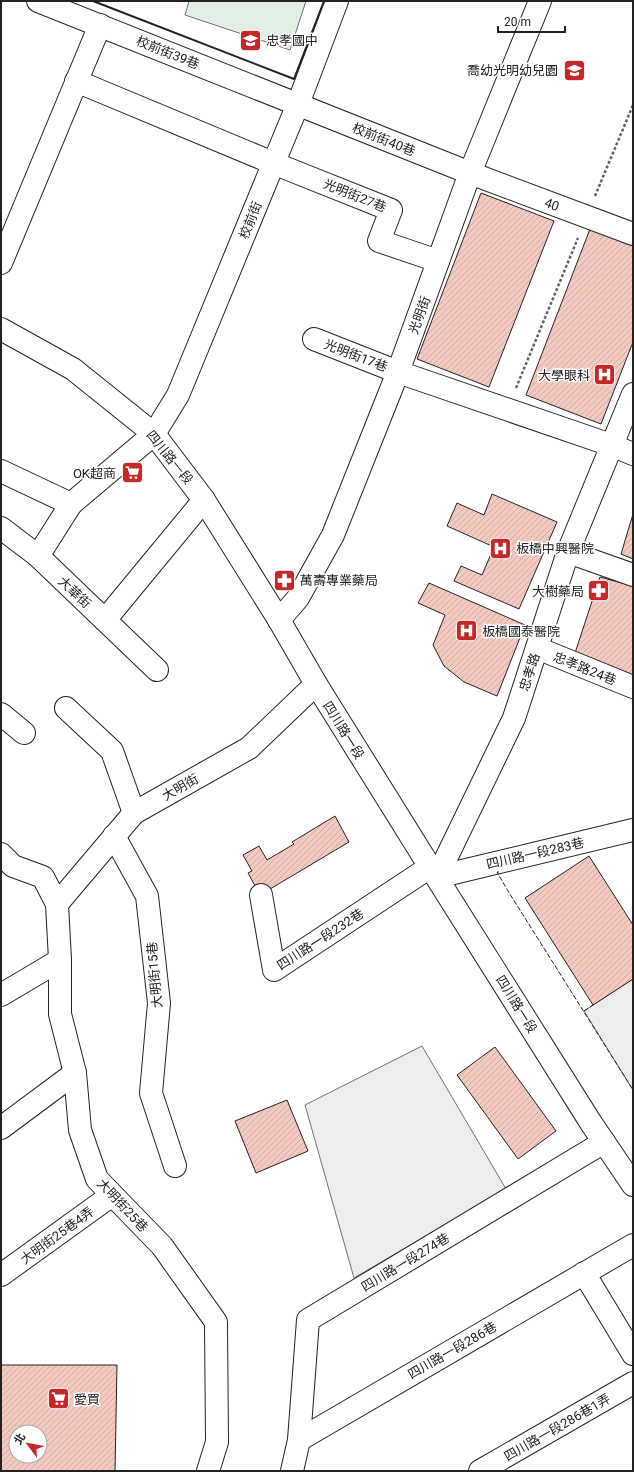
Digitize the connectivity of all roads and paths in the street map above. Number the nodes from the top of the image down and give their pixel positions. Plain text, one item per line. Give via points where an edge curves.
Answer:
1 (38, 1) edge
2 (337, 1) edge
3 (540, 1) edge
4 (100, 26) junction
5 (76, 81) junction
6 (298, 104) junction
7 (633, 105) edge
8 (273, 163) junction
9 (470, 173) junction
10 (587, 217) junction
11 (633, 234) edge
12 (438, 261) junction
13 (1, 263) edge
14 (1, 329) edge
15 (314, 339) dead end
16 (398, 372) junction
17 (633, 394) edge
18 (508, 409) junction
19 (154, 434) junction
20 (611, 445) junction
21 (633, 454) edge
22 (1, 471) edge
23 (204, 500) junction
24 (71, 504) junction
25 (1, 528) edge
26 (568, 552) junction
27 (38, 556) junction
28 (633, 575) edge
29 (105, 620) junction
30 (279, 620) junction
31 (537, 648) junction
32 (157, 670) dead end
33 (316, 684) junction
34 (633, 687) edge
35 (66, 708) dead end
36 (1, 714) edge
37 (24, 733) dead end
38 (134, 813) junction
39 (633, 830) edge
40 (114, 836) junction
41 (1, 854) edge
42 (433, 872) junction
43 (261, 895) dead end
44 (57, 904) junction
45 (60, 960) junction
46 (1, 995) edge
47 (75, 1073) junction
48 (1, 1128) edge
49 (604, 1142) junction
50 (175, 1166) dead end
51 (633, 1185) edge
52 (112, 1195) junction
53 (633, 1245) edge
54 (584, 1273) junction
55 (1, 1275) edge
56 (633, 1354) edge
57 (633, 1382) edge
58 (299, 1440) junction
59 (208, 1471) edge
60 (292, 1471) edge
61 (480, 1471) edge

1 - 4 street, 校前街39巷
2 - 6 street, 校前街
3 - 9 street, 光明街
4 - 5 street
4 - 6 street, 校前街39巷
5 - 8 street
5 - 13 street
6 - 8 street, 校前街
6 - 9 street, 校前街40巷
7 - 10 path
8 - 12 street, 光明街27巷 via 391,210 379,241
8 - 19 street, 校前街 via 178,395
9 - 10 street, 40
9 - 12 street, 光明街
10 - 11 street, 40
10 - 18 path
12 - 16 street, 光明街
14 - 19 street, 四川路一段 via 73,369
15 - 16 street, 光明街17巷
16 - 18 street, 光明街17巷
16 - 30 street, 光明街 via 333,536 298,598
17 - 20 street, 忠孝路
18 - 20 street, 光明街17巷
19 - 23 street, 四川路一段
19 - 24 street
20 - 21 street, 光明街17巷
20 - 26 street, 忠孝路
22 - 24 street
23 - 29 street
23 - 30 street, 四川路一段
24 - 27 street
25 - 27 street, 大華街
26 - 28 street
26 - 31 street, 忠孝路
27 - 29 street, 大華街
29 - 32 street, 大華街
30 - 33 street, 四川路一段
31 - 34 street, 忠孝路24巷
31 - 42 street, 忠孝路 via 514,718
33 - 38 street, 大明街 via 249,748
33 - 42 street, 四川路一段
35 - 38 street via 112,751
36 - 37 street
38 - 40 street, 大明街
39 - 42 street, 四川路一段283巷
40 - 44 street, 大明街
40 - 50 street, 大明街15巷 via 147,896 159,1003 150,1093
41 - 44 street via 13,866 43,877
42 - 43 street, 四川路一段232巷 via 274,970
42 - 49 street, 四川路一段
44 - 45 street, 大明街25巷
45 - 46 street
45 - 47 street, 大明街25巷 via 60,1014
47 - 48 street
47 - 52 street, 大明街25巷 via 80,1130 97,1179
49 - 51 street, 四川路一段
49 - 58 street, 四川路一段274巷 via 308,1320
52 - 55 street, 大明街25巷4弄
52 - 59 street, 大明街25巷 via 162,1246 216,1322 217,1442
53 - 54 street, 四川路一段286巷
54 - 56 street
54 - 58 street, 四川路一段286巷
57 - 61 street, 四川路一段286巷1弄
58 - 60 street

